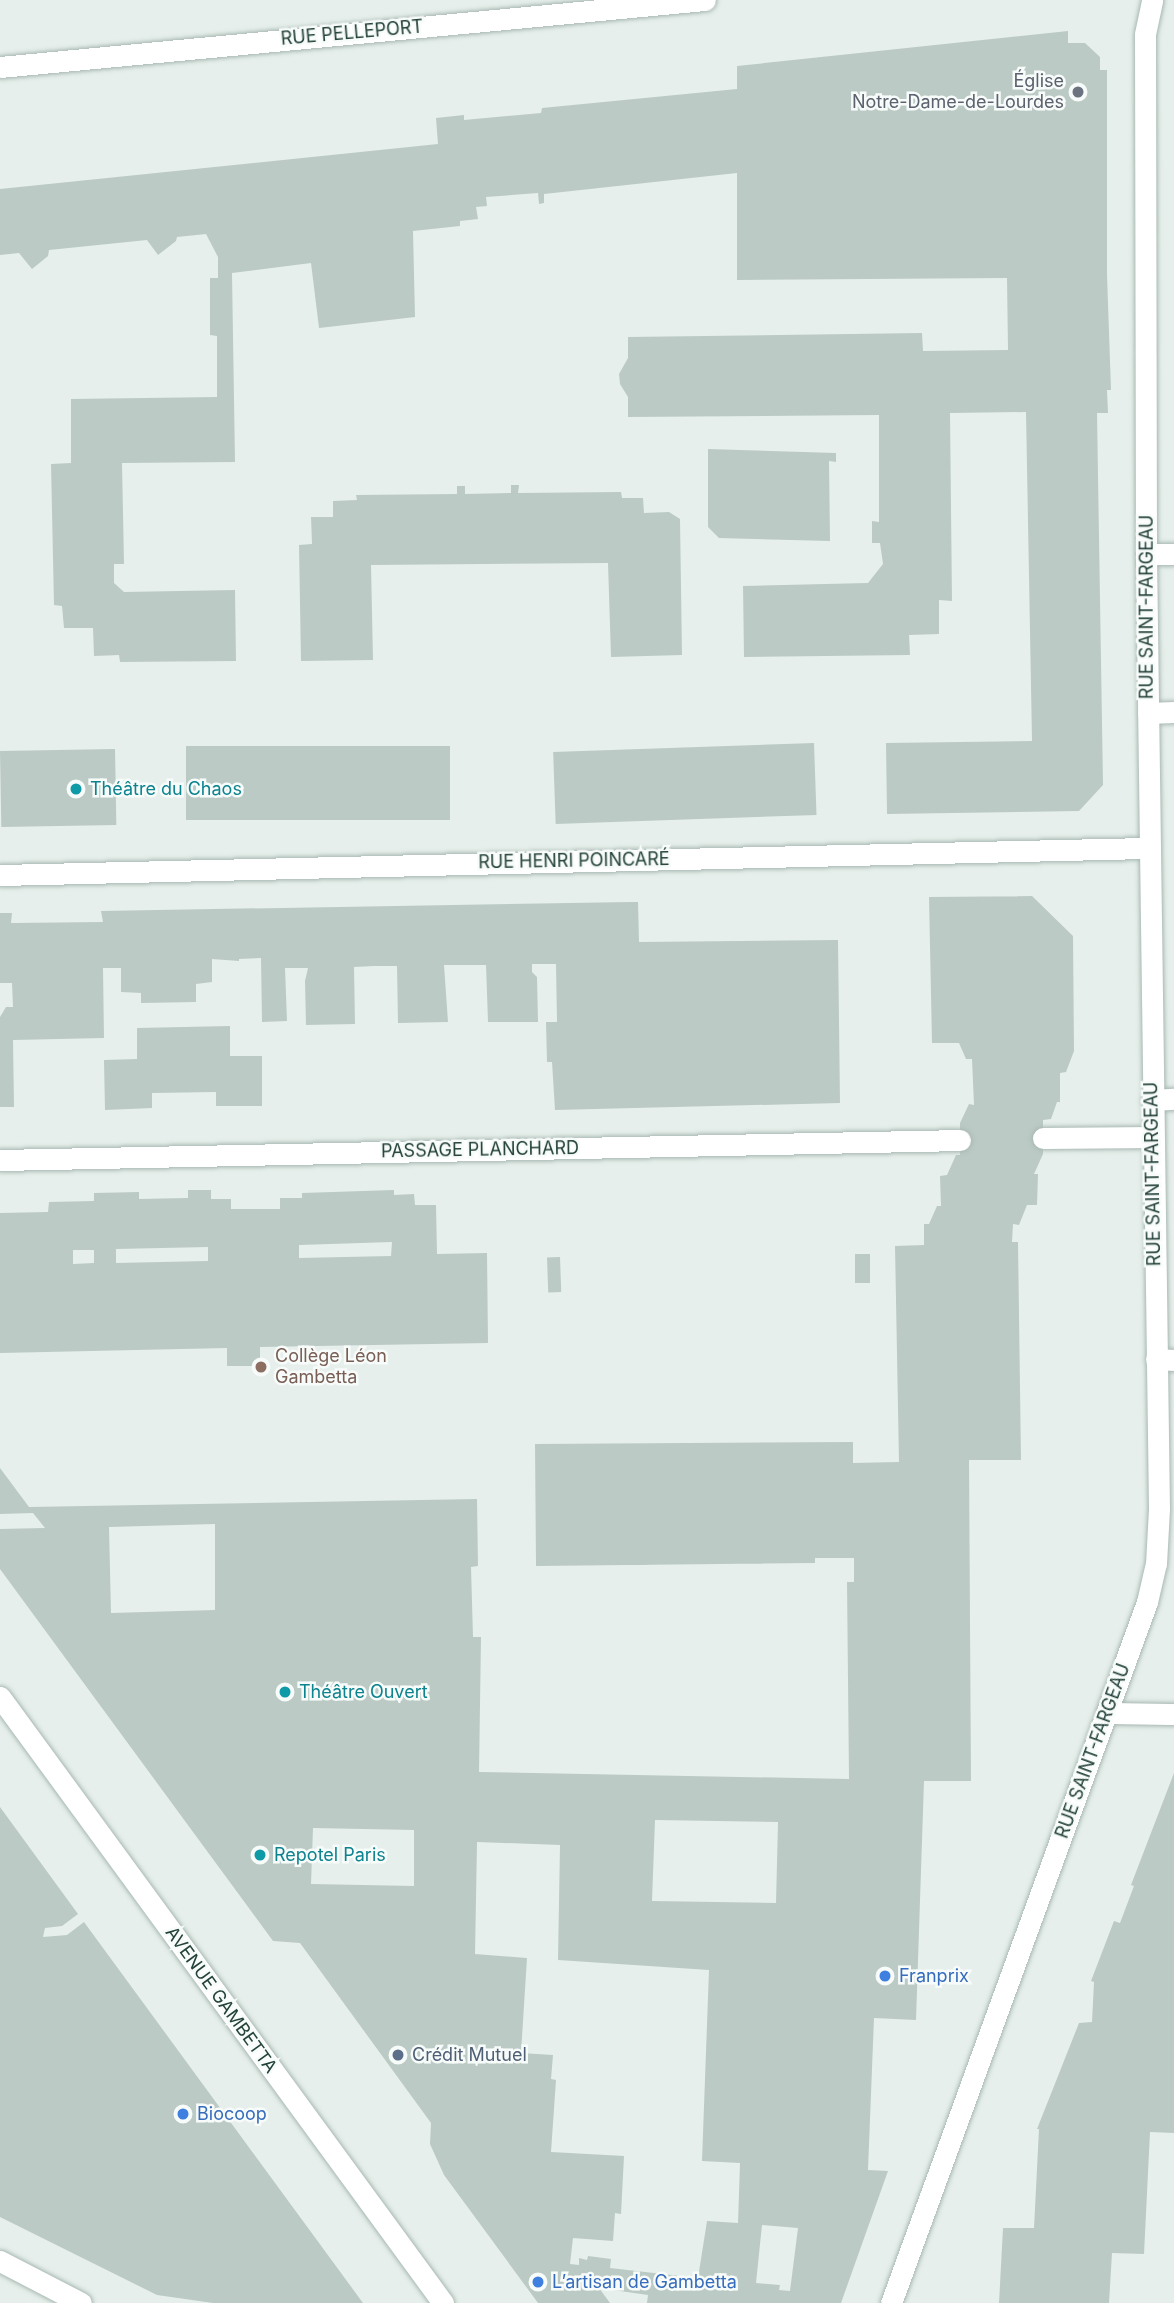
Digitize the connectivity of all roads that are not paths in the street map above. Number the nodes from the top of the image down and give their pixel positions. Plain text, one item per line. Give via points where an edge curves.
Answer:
1 (705, 0) edge
2 (1152, 0) edge
3 (0, 67) edge
4 (1146, 554) junction
5 (1174, 554) edge
6 (1174, 712) edge
7 (1148, 713) junction
8 (1148, 848) junction
9 (0, 875) edge
10 (1152, 1100) junction
11 (1174, 1100) edge
12 (1153, 1137) junction
13 (1043, 1138) dead end
14 (960, 1140) dead end
15 (0, 1160) edge
16 (1165, 1360) edge
17 (0, 1697) edge
18 (1107, 1713) junction
19 (1174, 1714) edge
20 (0, 2261) edge
21 (81, 2303) edge
22 (443, 2303) edge
23 (891, 2303) edge

1 - 3 street, RUE PELLEPORT
2 - 4 street, RUE SAINT-FARGEAU via 1145,34
4 - 5 street
4 - 7 street, RUE SAINT-FARGEAU
6 - 7 street
7 - 8 street, RUE SAINT-FARGEAU
8 - 9 street, RUE HENRI POINCARÉ
8 - 10 street, RUE SAINT-FARGEAU
10 - 11 street
10 - 12 street, RUE SAINT-FARGEAU
12 - 13 street
12 - 16 street, RUE SAINT-FARGEAU
14 - 15 street, PASSAGE PLANCHARD
16 - 18 street, RUE SAINT-FARGEAU via 1156,1564
17 - 22 street, AVENUE GAMBETTA
18 - 19 street
18 - 23 street, RUE SAINT-FARGEAU
20 - 21 street

